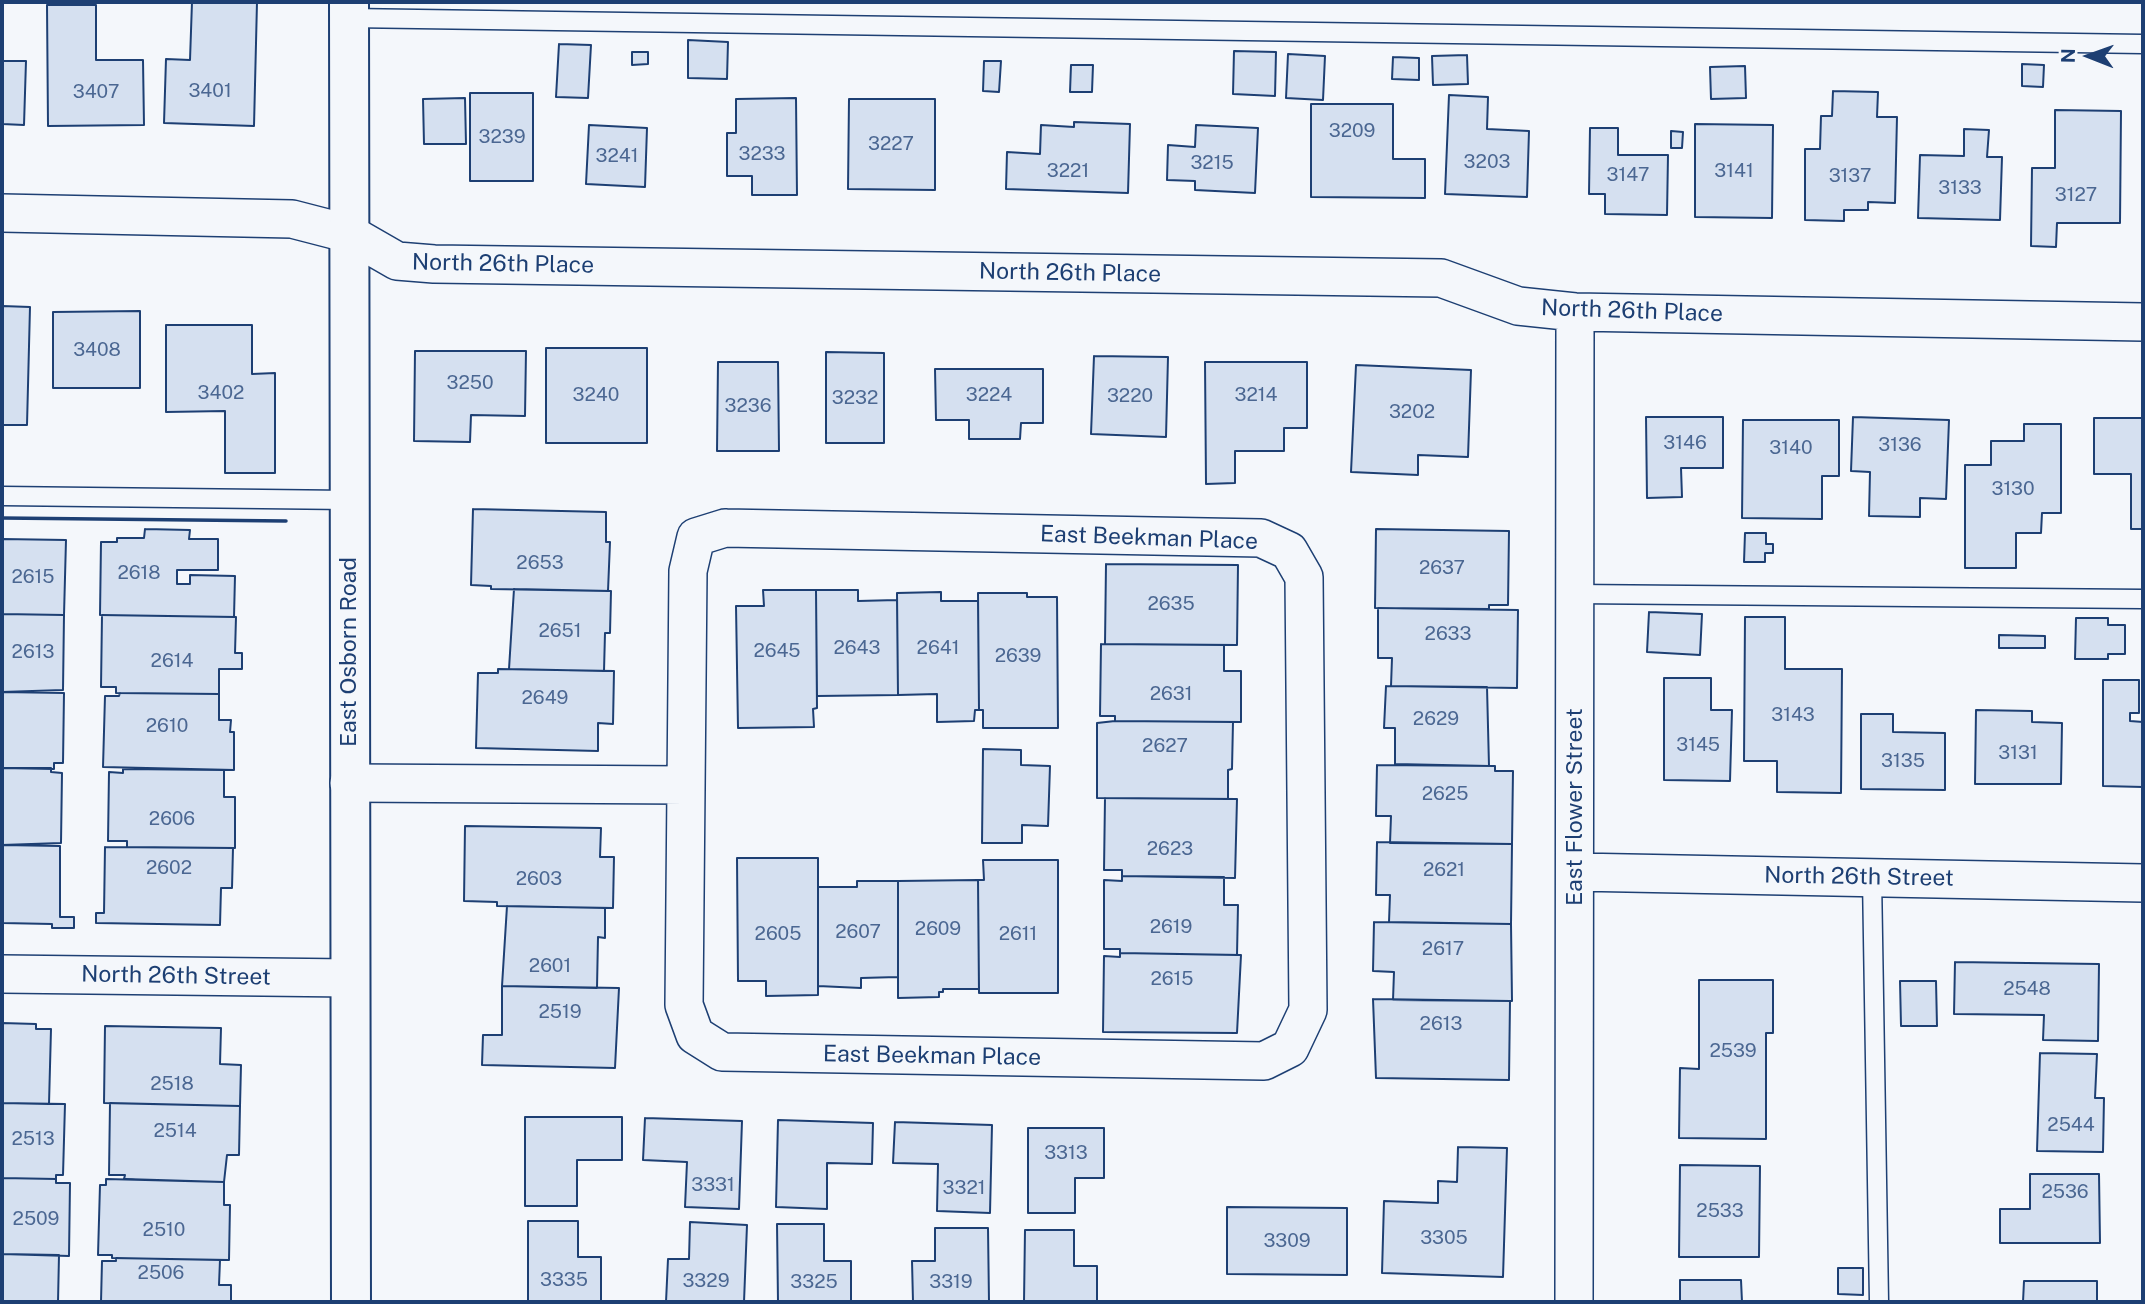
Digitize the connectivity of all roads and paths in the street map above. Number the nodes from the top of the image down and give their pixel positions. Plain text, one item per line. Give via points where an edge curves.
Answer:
1 (349, 10) edge
2 (2143, 44) edge
3 (2, 213) edge
4 (350, 234) junction
5 (1574, 312) junction
6 (2143, 322) edge
7 (2, 496) edge
8 (349, 500) junction
9 (1574, 594) junction
10 (2143, 599) edge
11 (349, 783) junction
12 (685, 785) junction
13 (1576, 872) junction
14 (1872, 877) junction
15 (2143, 883) edge
16 (2, 974) edge
17 (350, 978) junction
18 (351, 1302) edge
19 (1574, 1302) edge
20 (1879, 1302) edge

1 - 2 lane
1 - 4 main road, East Osborn Road
3 - 4 street, North 26th Place via 292,219
4 - 5 street, North 26th Place via 397,261 434,264 1441,278 1517,306
4 - 8 main road, East Osborn Road
5 - 6 street, North 26th Place
5 - 9 street, East Flower Street
7 - 8 lane
8 - 11 main road, East Osborn Road
9 - 10 lane
9 - 13 street, East Flower Street
11 - 12 street
11 - 17 main road, East Osborn Road
12 - 12 street, East Beekman Place via 684,1005 695,1035 722,1052 1264,1061 1290,1048 1308,1010 1304,577 1289,551 1261,538 725,528 696,537 688,571
13 - 14 street, North 26th Street
13 - 19 street, East Flower Street
14 - 15 street, North 26th Street
14 - 20 lane
16 - 17 street, North 26th Street
17 - 18 main road, East Osborn Road

